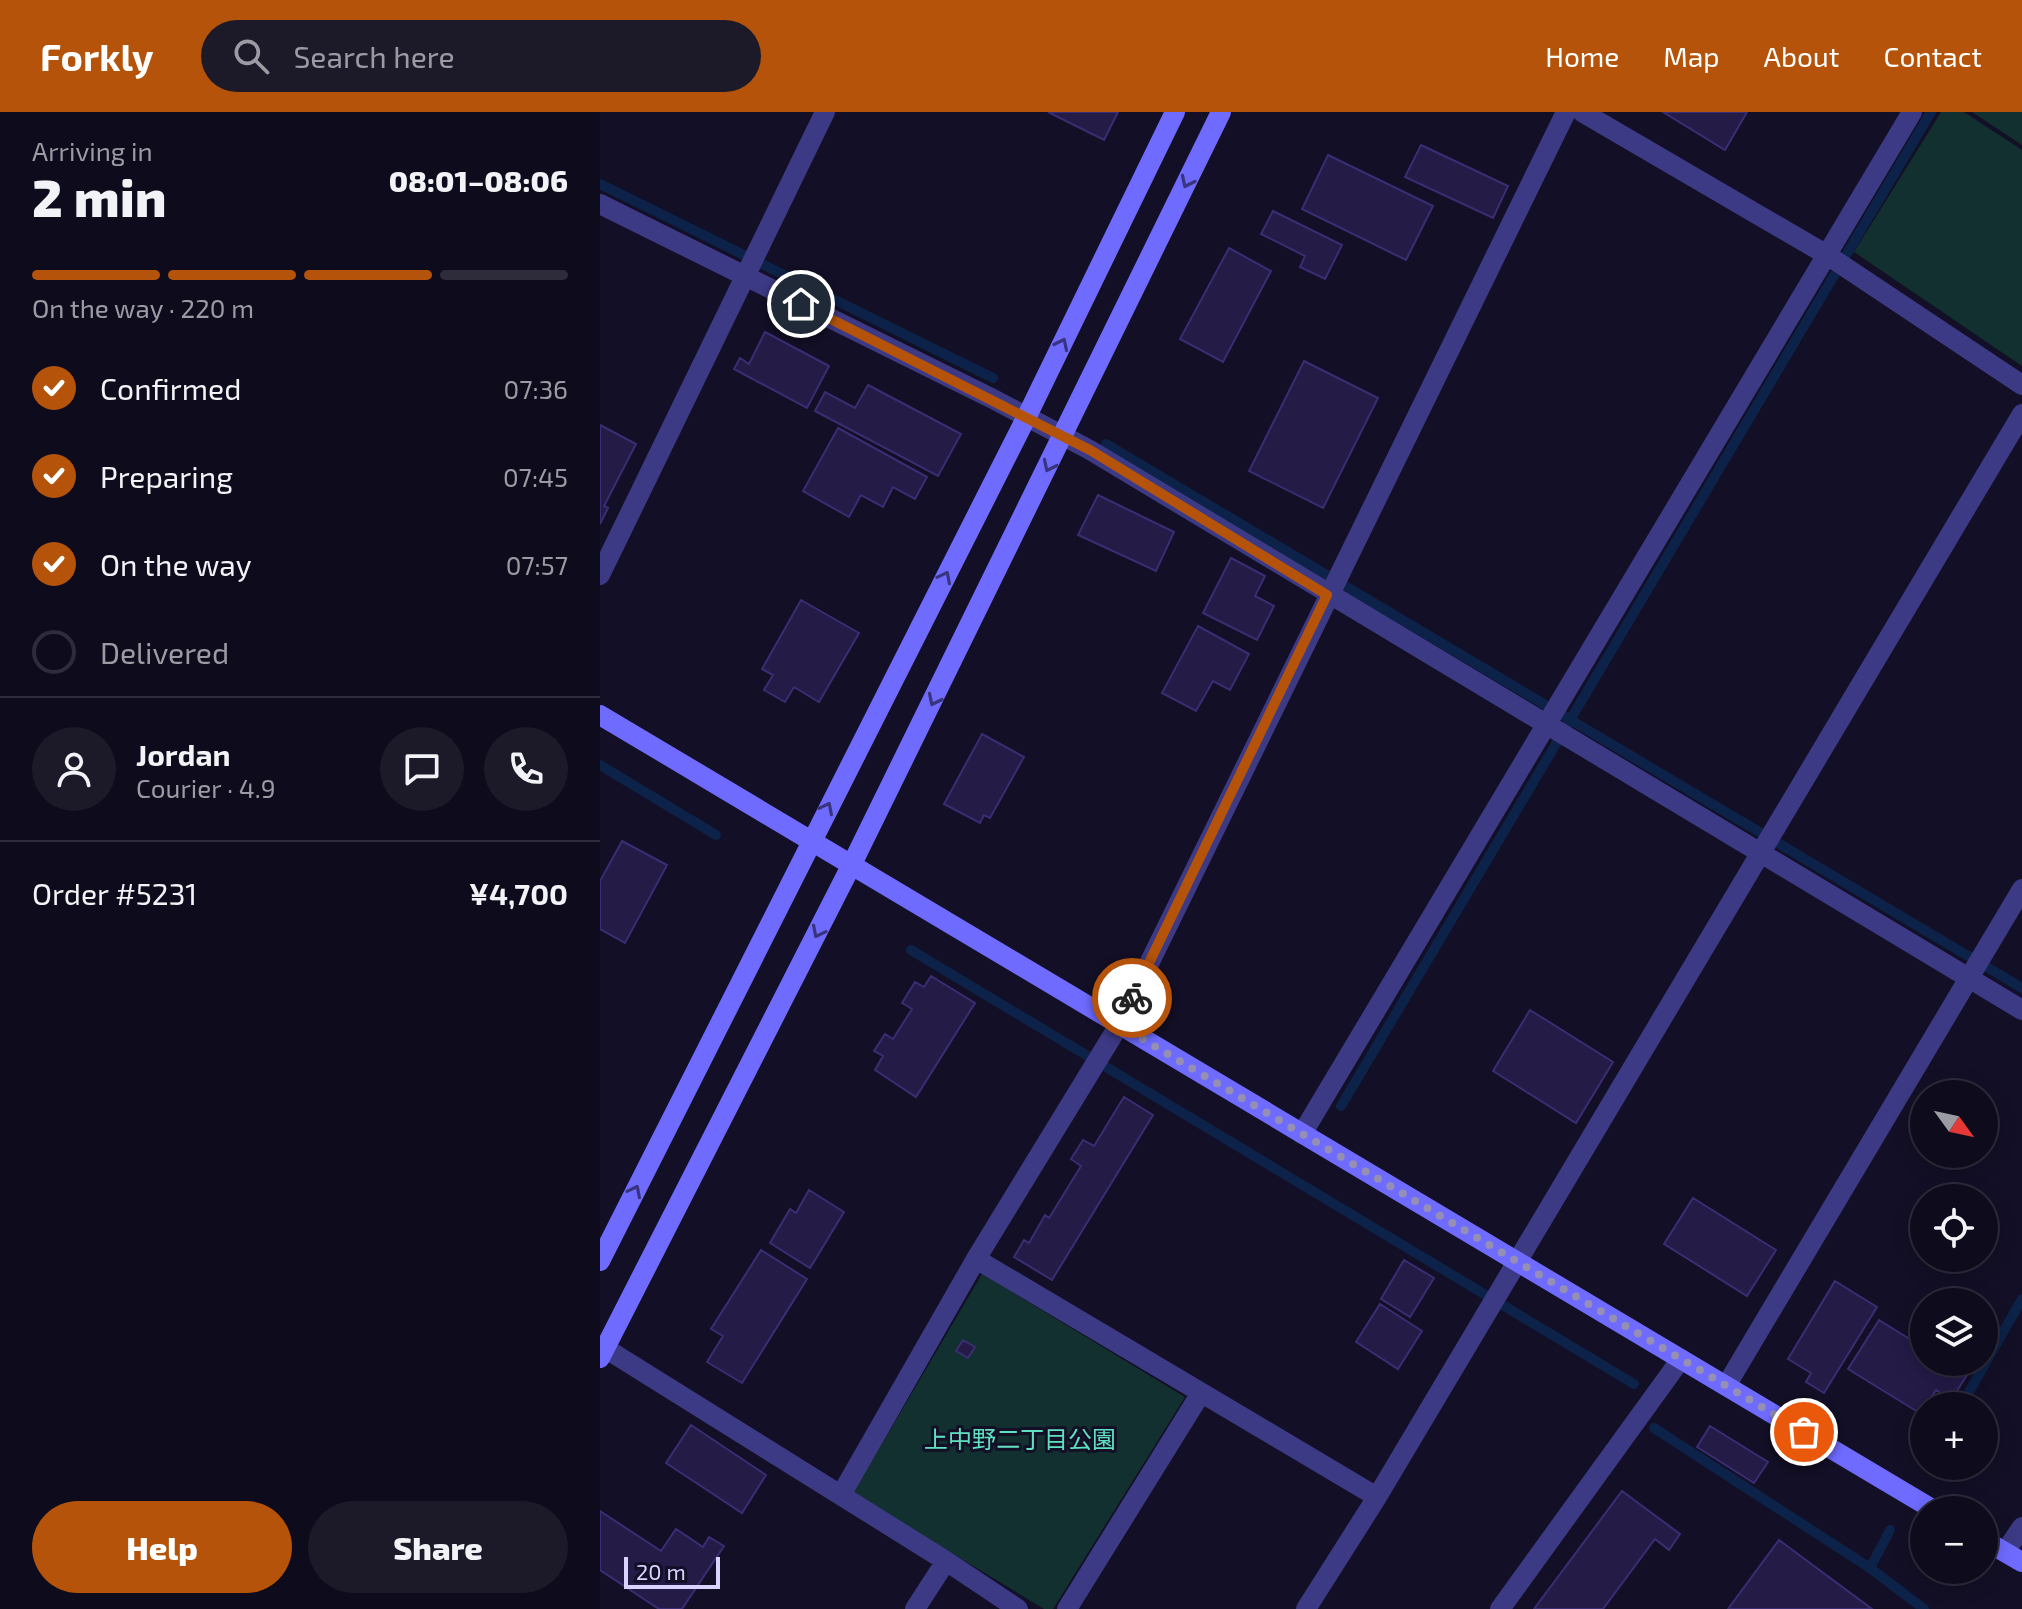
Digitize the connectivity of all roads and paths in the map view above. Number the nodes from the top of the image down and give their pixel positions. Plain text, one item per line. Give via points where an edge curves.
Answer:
1 (825, 112) edge
2 (1175, 112) edge
3 (1221, 112) edge
4 (1566, 112) edge
5 (1582, 112) edge
6 (1912, 112) edge
7 (600, 204) edge
8 (1837, 262) junction
9 (751, 265) junction
10 (2022, 385) edge
11 (2022, 414) edge
12 (1027, 416) junction
13 (1064, 436) junction
14 (600, 575) edge
15 (1333, 583) junction
16 (600, 715) edge
17 (1555, 722) junction
18 (811, 839) junction
19 (1767, 843) junction
20 (852, 864) junction
21 (2022, 889) edge
22 (1975, 968) junction
23 (2022, 1010) edge
24 (1119, 1025) junction
25 (1302, 1134) junction
26 (976, 1259) junction
27 (1518, 1260) junction
28 (600, 1261) edge
29 (602, 1350) edge
30 (1681, 1359) junction
31 (1726, 1386) junction
32 (1201, 1393) junction
33 (841, 1495) junction
34 (1911, 1496) edge
35 (1377, 1497) junction
36 (2022, 1527) edge
37 (2014, 1557) edge
38 (946, 1561) junction
39 (915, 1609) edge
40 (1018, 1609) edge
41 (1067, 1609) edge
42 (1306, 1609) edge
43 (1500, 1609) edge

1 - 9 street
12 -> 2 street
3 -> 13 street
4 - 15 street
5 - 8 street
6 - 8 street
7 - 9 street
8 - 10 street
8 - 17 street
9 - 12 street
9 - 14 street
11 - 19 street
12 - 13 street
18 -> 12 street
13 - 15 street
13 -> 20 street
15 - 17 street
15 - 24 street
16 - 18 street
17 - 19 street
17 - 25 street
18 - 20 street
28 -> 18 street
19 - 22 street
19 - 27 street
20 - 24 street
20 -> 29 street
21 - 22 street
22 - 23 street
22 - 31 street
24 - 25 street
24 - 26 street
25 - 27 street
26 - 32 street
26 - 33 street
27 - 30 street
27 - 35 street
29 - 33 street
30 - 31 street
30 - 43 street
31 - 34 street
32 - 35 street
32 - 41 street
33 - 38 street
35 - 42 street
36 - 37 street
38 - 39 street
38 - 40 street

